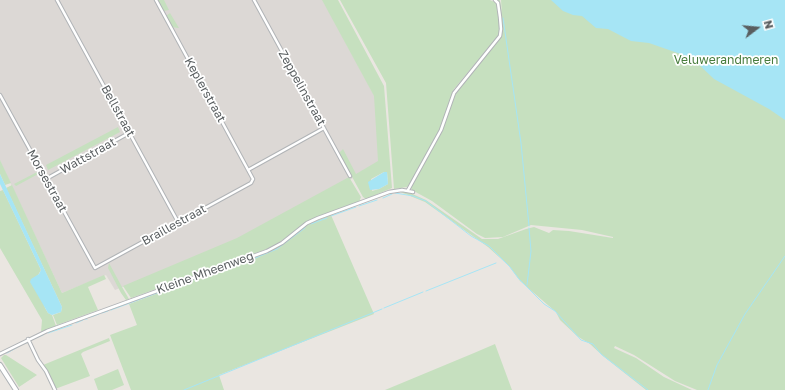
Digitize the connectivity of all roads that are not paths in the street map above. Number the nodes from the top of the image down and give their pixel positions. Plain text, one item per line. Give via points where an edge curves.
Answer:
1 (57, 0) edge
2 (156, 0) edge
3 (254, 0) edge
4 (495, 0) edge
5 (0, 94) edge
6 (324, 128) junction
7 (130, 132) junction
8 (248, 170) junction
9 (350, 176) dead end
10 (46, 179) junction
11 (253, 181) joint
12 (408, 190) junction
13 (413, 192) dead end
14 (178, 222) junction
15 (95, 268) joint
16 (28, 339) junction
17 (0, 354) edge
18 (0, 365) edge
19 (16, 390) edge
20 (55, 390) edge

1 - 7 street, Bellstraat
2 - 8 street, Keplerstraat
3 - 6 street, Zeppelinstraat
4 - 12 street via 498,4 500,34 454,93 441,130
5 - 10 street, Morsestraat
6 - 8 street
6 - 9 street, Zeppelinstraat
7 - 10 street, Wattstraat
7 - 14 street, Bellstraat
8 - 11 street, Keplerstraat
10 - 15 street, Morsestraat
11 - 14 street, Braillestraat
12 - 13 street, Kleine Mheenweg
12 - 16 street, Kleine Mheenweg via 389,192 318,218 267,251
14 - 15 street, Braillestraat
16 - 17 street, Kleine Mheenweg
16 - 20 street
18 - 19 main road

